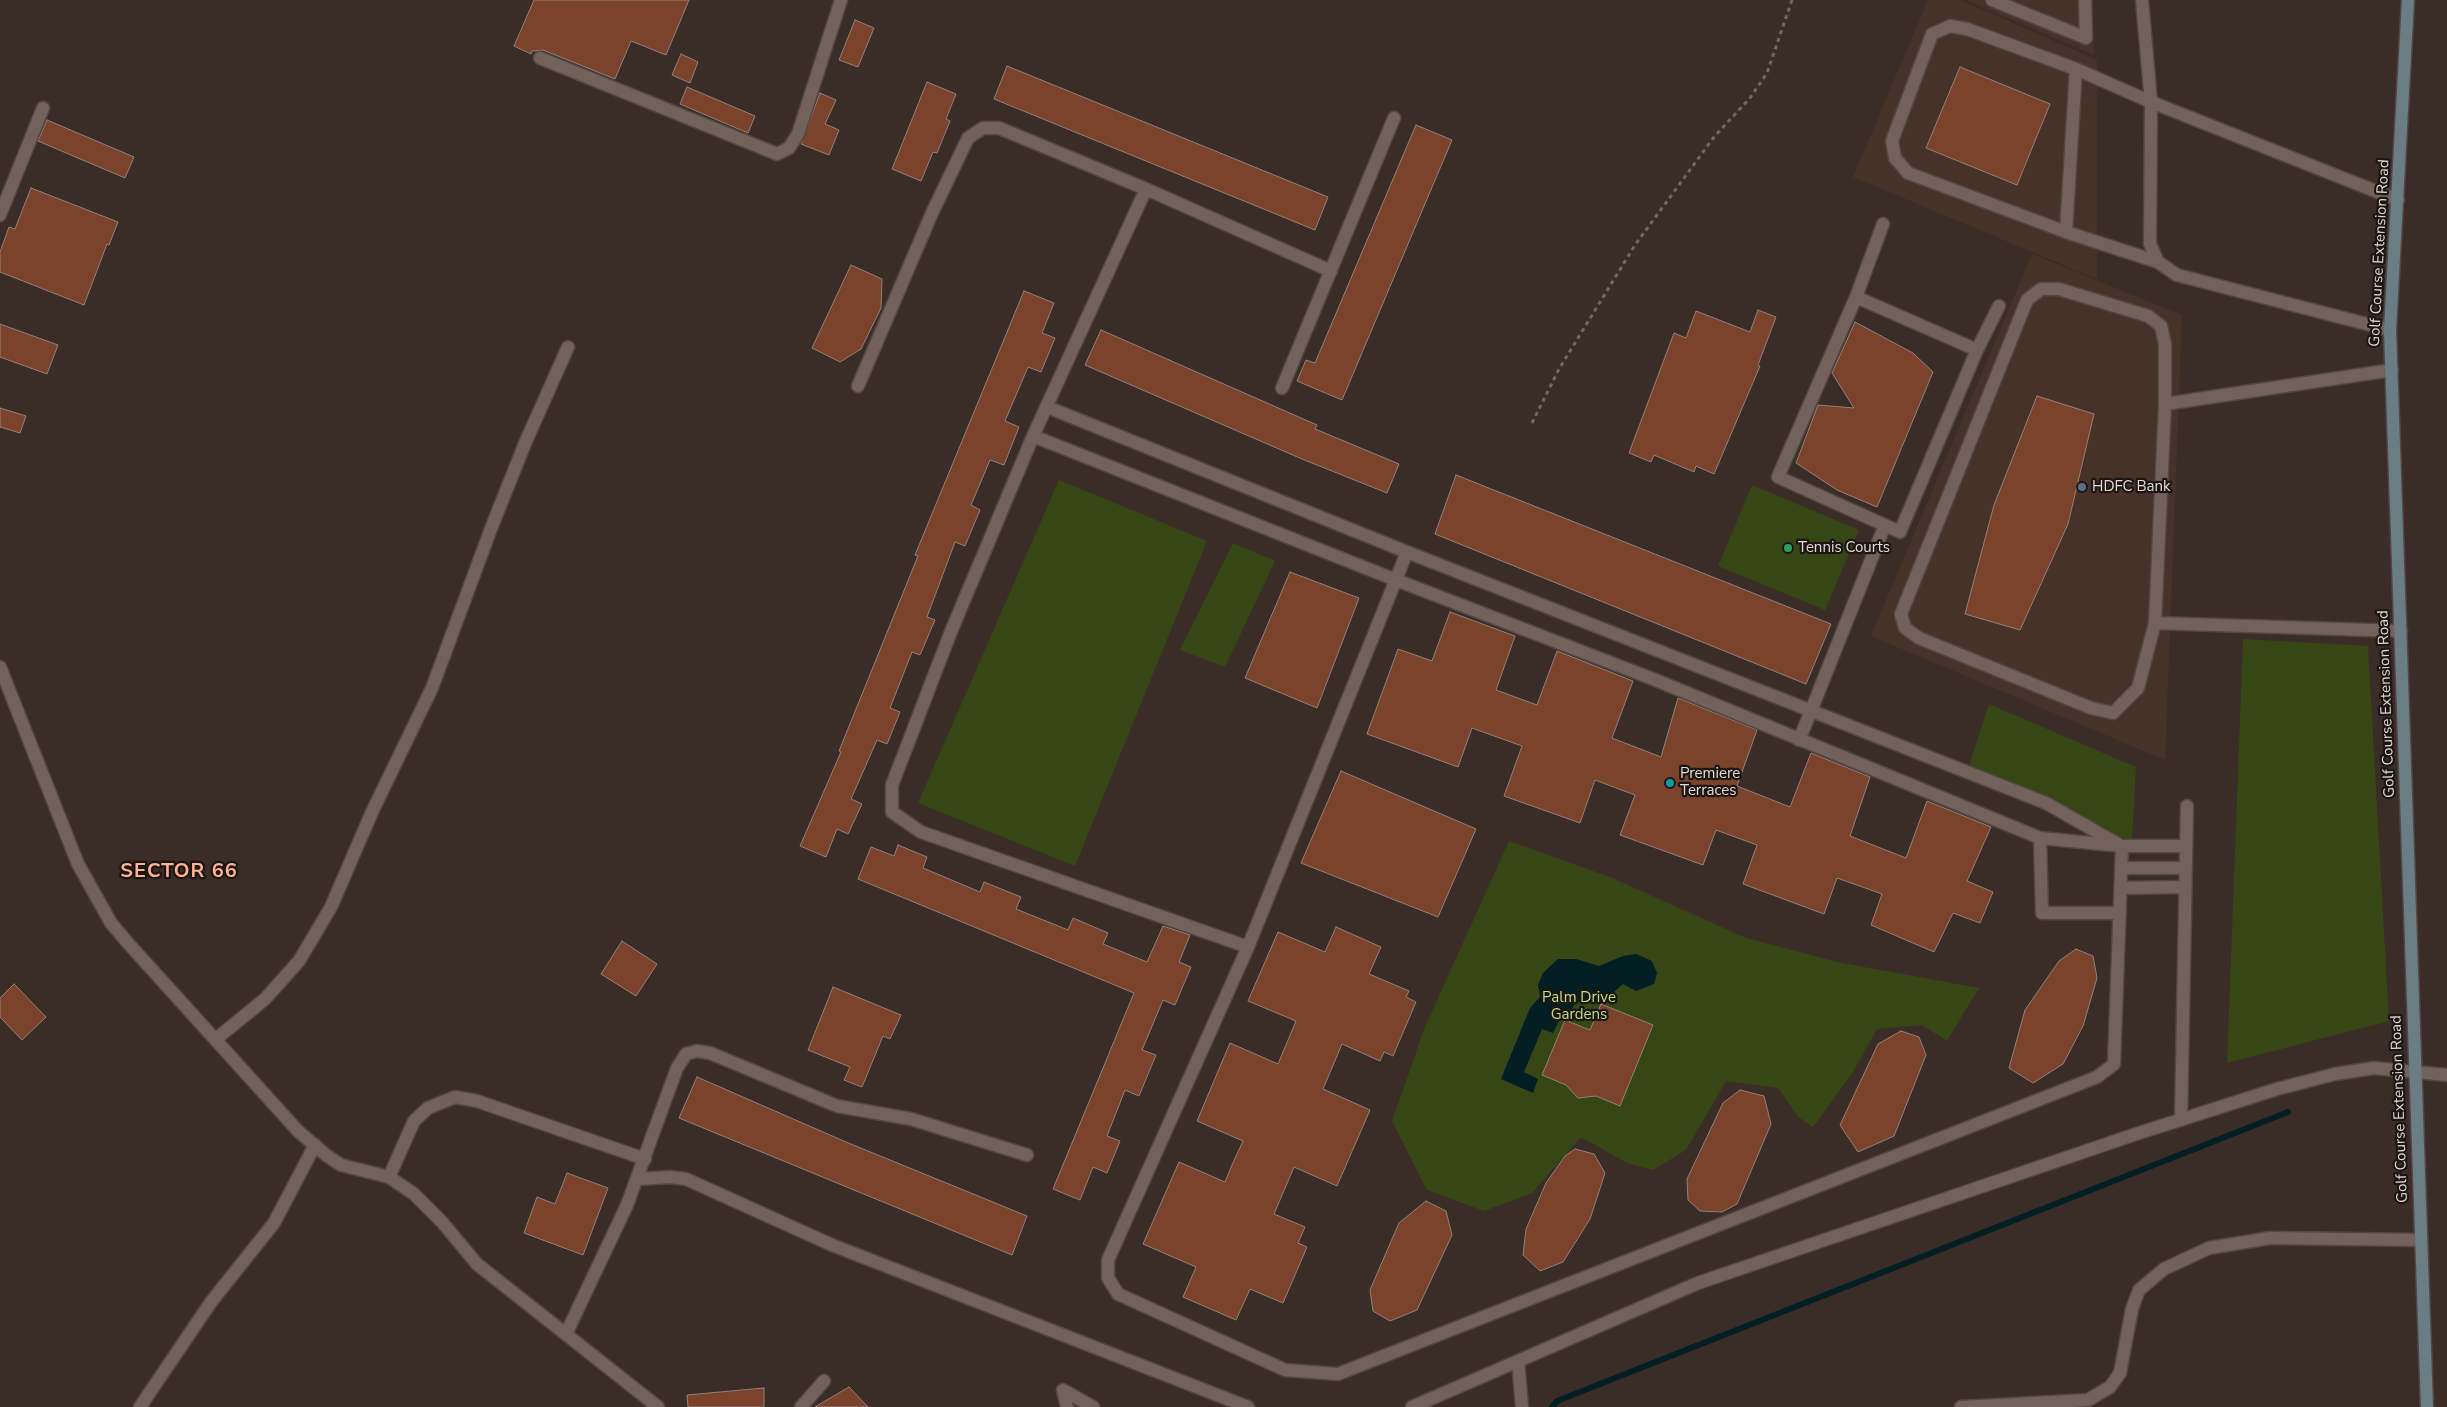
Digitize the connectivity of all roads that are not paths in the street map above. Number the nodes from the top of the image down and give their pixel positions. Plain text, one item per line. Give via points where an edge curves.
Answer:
1 (840, 0) edge
2 (1992, 0) edge
3 (2085, 0) edge
4 (2142, 0) edge
5 (2408, 0) edge
6 (540, 58) dead end
7 (2076, 70) junction
8 (2151, 102) junction
9 (43, 108) dead end
10 (1394, 118) dead end
11 (1146, 188) junction
12 (2398, 200) junction
13 (0, 215) edge
14 (1883, 224) dead end
15 (2066, 232) junction
16 (2158, 262) junction
17 (1331, 271) junction
18 (1856, 297) junction
19 (1999, 306) dead end
20 (2390, 330) junction
21 (568, 346) dead end
22 (1978, 350) junction
23 (2392, 370) junction
24 (858, 386) dead end
25 (1282, 388) dead end
26 (2165, 404) junction
27 (1047, 406) junction
28 (1033, 436) junction
29 (1885, 525) junction
30 (1407, 552) junction
31 (1396, 580) junction
32 (2155, 623) junction
33 (2400, 631) junction
34 (0, 667) edge
35 (1811, 711) junction
36 (1799, 740) junction
37 (2187, 806) dead end
38 (2040, 838) junction
39 (2122, 846) junction
40 (2186, 846) junction
41 (2122, 868) junction
42 (2185, 868) junction
43 (2186, 887) junction
44 (2121, 888) junction
45 (2120, 913) junction
46 (1248, 947) junction
47 (216, 1039) junction
48 (2415, 1072) junction
49 (2447, 1075) edge
50 (2181, 1120) junction
51 (315, 1145) junction
52 (1027, 1155) dead end
53 (645, 1159) junction
54 (389, 1177) junction
55 (638, 1179) junction
56 (2421, 1240) junction
57 (566, 1334) junction
58 (1518, 1361) junction
59 (824, 1381) dead end
60 (140, 1407) edge
61 (658, 1407) edge
62 (801, 1407) edge
63 (1067, 1407) edge
64 (1093, 1407) edge
65 (1248, 1407) edge
66 (1412, 1407) edge
67 (1522, 1407) edge
68 (1961, 1407) edge
69 (2426, 1407) edge

1 - 6 street via 798,134 788,148 778,154
2 - 3 street via 2086,38
4 - 8 street
5 - 12 main road, Golf Course Extension Road
7 - 8 street
7 - 15 street
7 - 15 street via 1967,29 1950,26 1932,34 1892,141 1895,158 1908,173
8 - 12 street
8 - 16 street via 2150,244
9 - 13 street
10 - 17 street
11 - 17 street
11 - 24 street via 999,128 983,128 968,138
11 - 27 street
12 - 20 main road, Golf Course Extension Road
14 - 18 street
15 - 16 street
16 - 20 street via 2177,275
17 - 25 street
18 - 22 street
18 - 29 street via 1778,477
19 - 22 street
20 - 23 main road, Golf Course Extension Road
21 - 47 street via 502,500 432,688 372,812 331,907 300,961 265,999
22 - 29 street via 1900,532
23 - 26 street
23 - 33 main road, Golf Course Extension Road
26 - 32 street
26 - 32 street via 2165,344 2161,326 2148,316 2059,289 2041,289 2027,300 1901,614 1905,628 1919,638 2091,708 2113,713 2138,688
27 - 28 street
27 - 30 street
28 - 31 street
28 - 46 street via 950,634 892,785 892,812 921,832
29 - 35 street
30 - 31 street
30 - 35 street
31 - 36 street via 1653,679
31 - 46 street
32 - 33 street
33 - 48 main road, Golf Course Extension Road
34 - 47 street via 78,864 99,903 127,942
35 - 36 street
35 - 39 street via 2046,803
36 - 38 street
37 - 40 street
38 - 39 street
38 - 45 street via 2042,913
39 - 40 street
39 - 41 street
40 - 42 street
41 - 42 street
41 - 44 street
42 - 43 street
43 - 44 street
43 - 50 street
44 - 45 street
45 - 46 street via 2114,1064 2097,1077 1338,1374 1285,1370 1118,1294 1108,1278 1108,1260
47 - 51 street via 298,1131
48 - 49 street
48 - 50 street via 2374,1068 2335,1074
48 - 56 main road, Golf Course Extension Road
50 - 58 street via 1698,1283
51 - 54 street via 341,1165
51 - 60 street via 274,1223 211,1302
52 - 53 street via 911,1119 838,1106 710,1053 696,1051 686,1054 677,1068
53 - 54 street via 477,1101 455,1097 428,1108 414,1122
53 - 55 street
54 - 57 street via 414,1194 477,1264
55 - 57 street
55 - 65 street via 686,1179 832,1245
56 - 68 street via 2270,1238 2209,1248 2164,1270 2139,1290 2132,1309 2120,1373 2110,1387 2088,1400
56 - 69 main road, Golf Course Extension Road
57 - 61 street
58 - 66 street
58 - 67 street
59 - 62 street
63 - 64 street via 1063,1390

